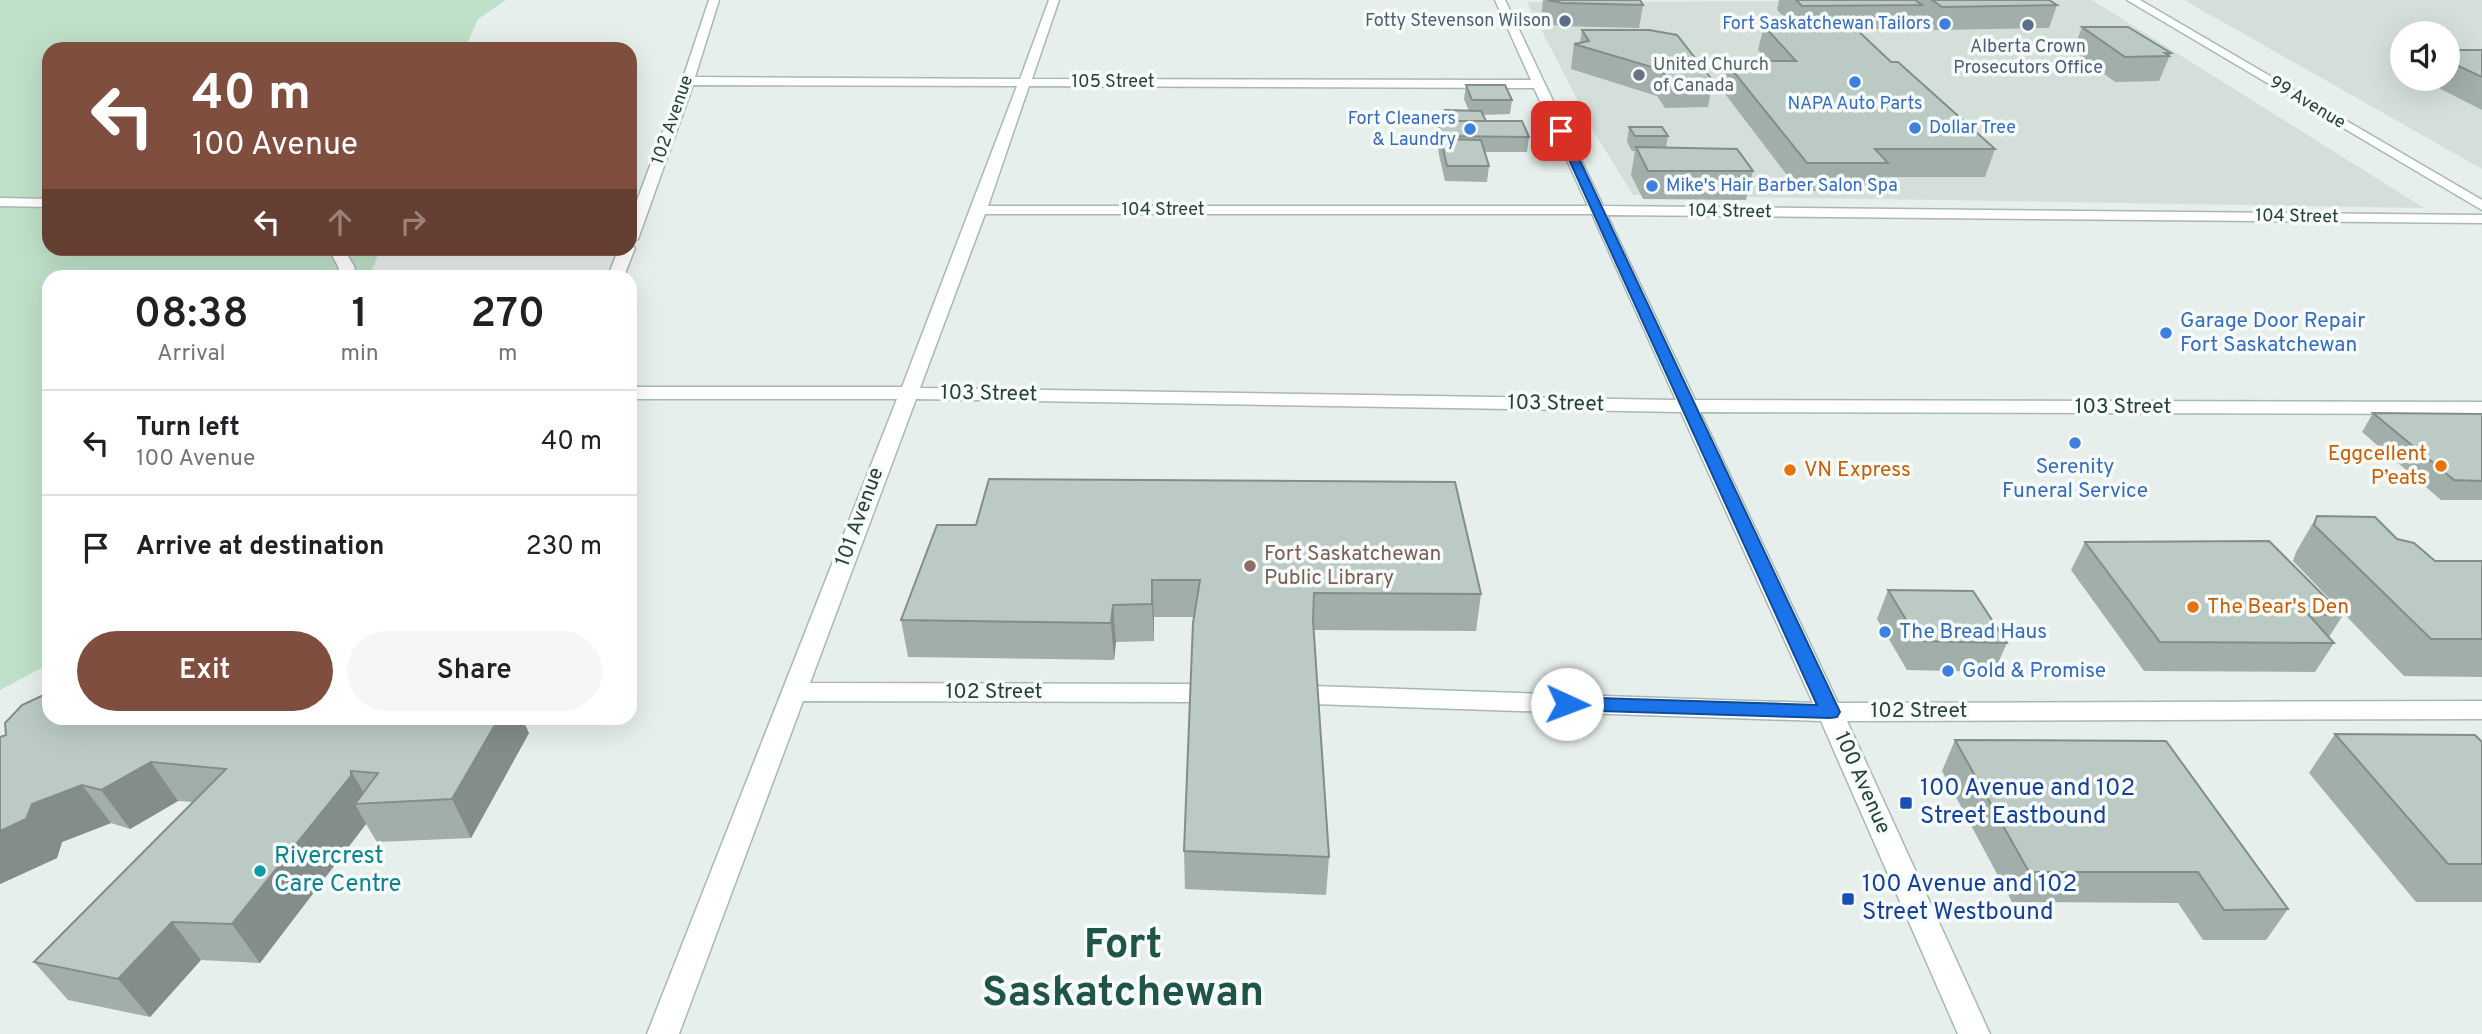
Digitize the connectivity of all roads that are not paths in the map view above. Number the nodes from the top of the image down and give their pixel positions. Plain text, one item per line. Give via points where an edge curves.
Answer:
1 (715, 0) edge
2 (1054, 0) edge
3 (1500, 0) edge
4 (2132, 0) edge
5 (688, 81) junction
6 (1023, 82) junction
7 (1539, 84) junction
8 (0, 202) edge
9 (42, 203) edge
10 (2482, 206) edge
11 (979, 210) junction
12 (1598, 210) junction
13 (2482, 219) edge
14 (637, 220) edge
15 (637, 393) edge
16 (906, 393) junction
17 (1686, 406) junction
18 (2482, 408) edge
19 (795, 692) junction
20 (1193, 693) edge
21 (1313, 695) edge
22 (2482, 710) edge
23 (1830, 712) junction
24 (663, 1034) edge
25 (1975, 1034) edge

1 - 5 street, 102 Avenue
2 - 6 street, 101 Avenue
3 - 7 street, 100 Avenue
4 - 10 street, 99 Avenue
5 - 6 street, 105 Street
5 - 14 street, 102 Avenue
6 - 7 street, 105 Street
6 - 11 street, 101 Avenue
7 - 12 street, 100 Avenue
8 - 9 street
11 - 12 street, 104 Street
11 - 16 street, 101 Avenue
12 - 13 street, 104 Street
12 - 17 street, 100 Avenue
15 - 16 street, 103 Street
16 - 17 street, 103 Street
16 - 19 street, 101 Avenue
17 - 18 street, 103 Street
17 - 23 street, 100 Avenue
19 - 20 street, 102 Street
19 - 24 street, 101 Avenue
21 - 23 street, 102 Street
22 - 23 street, 102 Street
23 - 25 street, 100 Avenue

